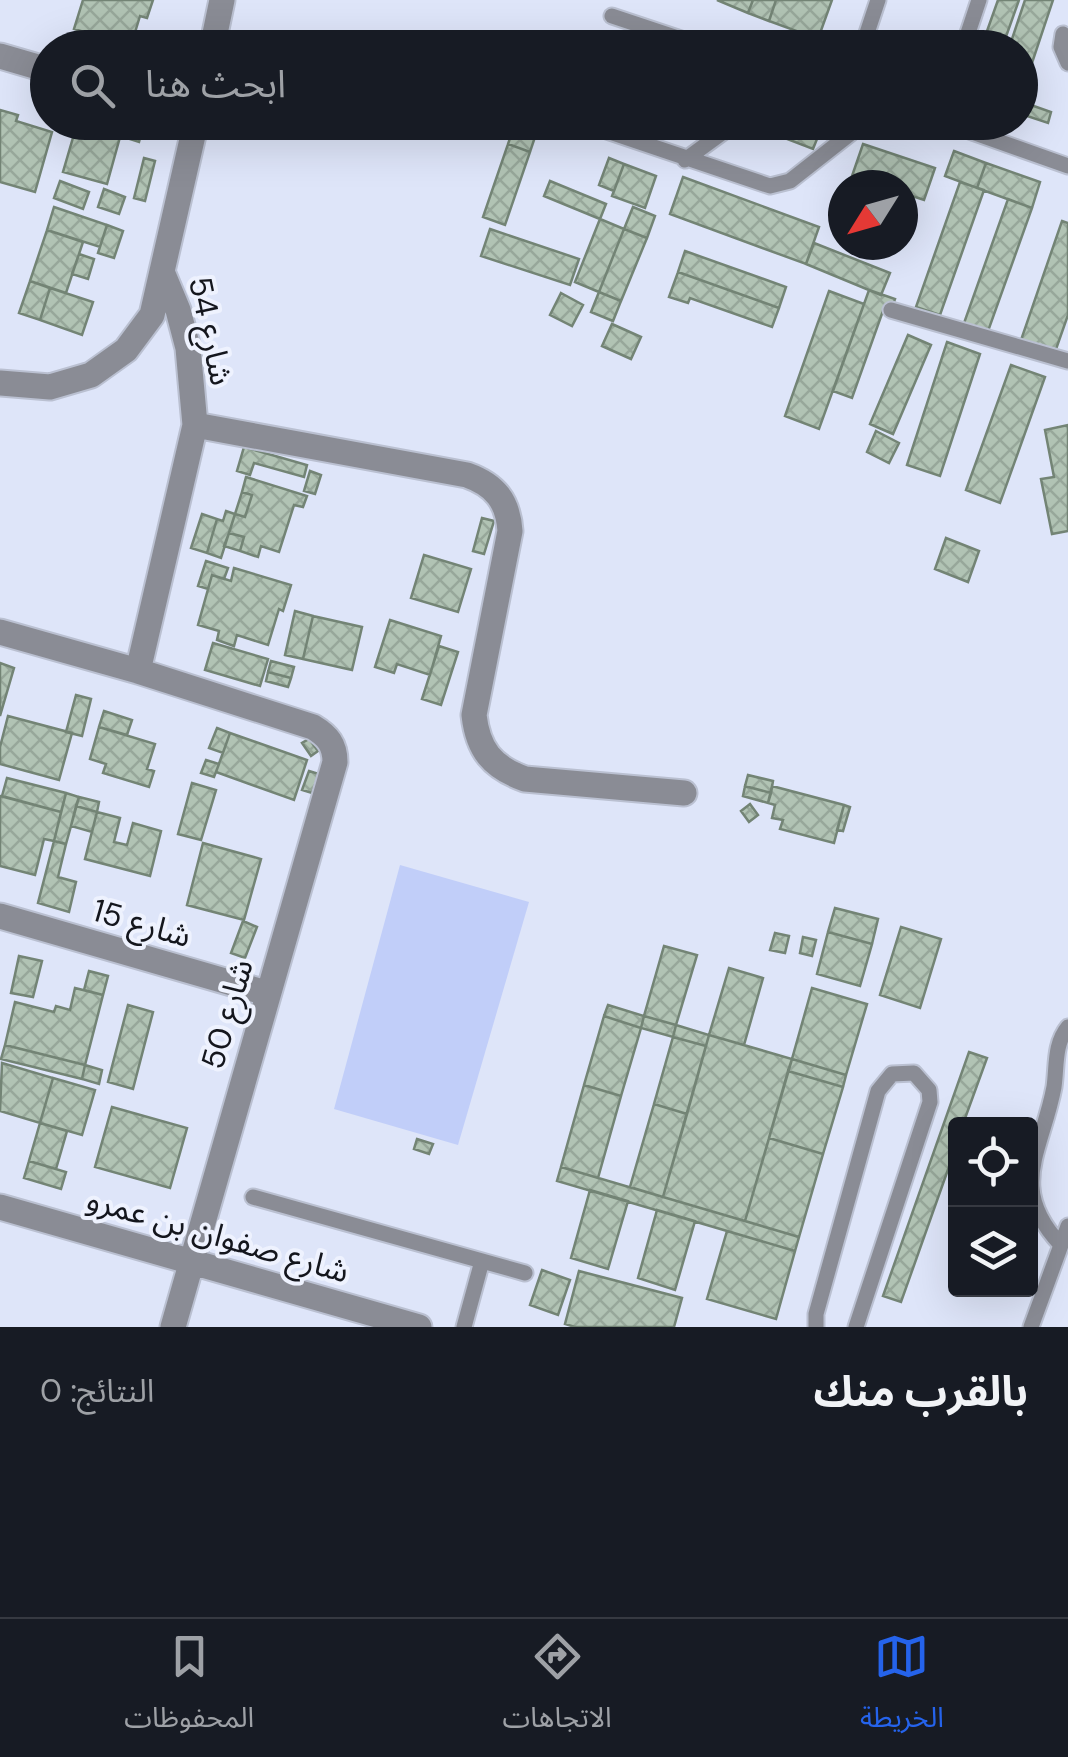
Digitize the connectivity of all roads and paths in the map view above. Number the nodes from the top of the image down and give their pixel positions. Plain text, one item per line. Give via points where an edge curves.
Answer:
1 (222, 0) edge
2 (878, 0) edge
3 (979, 0) edge
4 (612, 16) dead end
5 (216, 30) edge
6 (654, 30) edge
7 (868, 30) edge
8 (969, 30) edge
9 (1063, 34) dead end
10 (0, 56) edge
11 (1068, 63) edge
12 (30, 65) edge
13 (192, 140) edge
14 (630, 140) edge
15 (712, 140) edge
16 (842, 140) edge
17 (995, 140) edge
18 (685, 160) junction
19 (1068, 166) edge
20 (163, 274) junction
21 (892, 310) dead end
22 (1068, 361) edge
23 (0, 383) edge
24 (195, 425) junction
25 (0, 632) edge
26 (138, 670) junction
27 (684, 794) dead end
28 (0, 916) edge
29 (266, 993) junction
30 (1068, 1027) edge
31 (253, 1197) dead end
32 (0, 1207) edge
33 (1068, 1226) edge
34 (1061, 1246) junction
35 (192, 1261) junction
36 (482, 1262) junction
37 (525, 1273) dead end
38 (173, 1327) edge
39 (418, 1327) edge
40 (464, 1327) edge
41 (816, 1327) edge
42 (856, 1327) edge
43 (1031, 1327) edge

1 - 5 street
2 - 7 lane
3 - 8 lane
4 - 6 lane
9 - 11 lane
10 - 12 street
13 - 20 street, شارع 54
14 - 18 lane
15 - 18 lane
16 - 18 lane via 780,184
17 - 19 lane
20 - 23 street via 152,315 126,350 91,375 50,387
20 - 24 street, شارع 54 via 188,348
21 - 22 lane
24 - 26 street, شارع 54
24 - 27 street via 485,482 500,495 510,532 474,714 487,757 525,778
25 - 26 street
26 - 29 street, شارع 50 via 313,728 331,741 335,762
28 - 29 street, شارع 15
29 - 35 street, شارع 50
30 - 34 lane via 1031,1168 1036,1210
31 - 36 lane
32 - 35 street, شارع صفوان بن عمرو
33 - 34 lane
34 - 43 lane
35 - 38 street, شارع 50
35 - 39 street, شارع صفوان بن عمرو
36 - 37 lane
36 - 40 lane
41 - 42 lane via 878,1091 892,1074 914,1073 924,1080 930,1102

